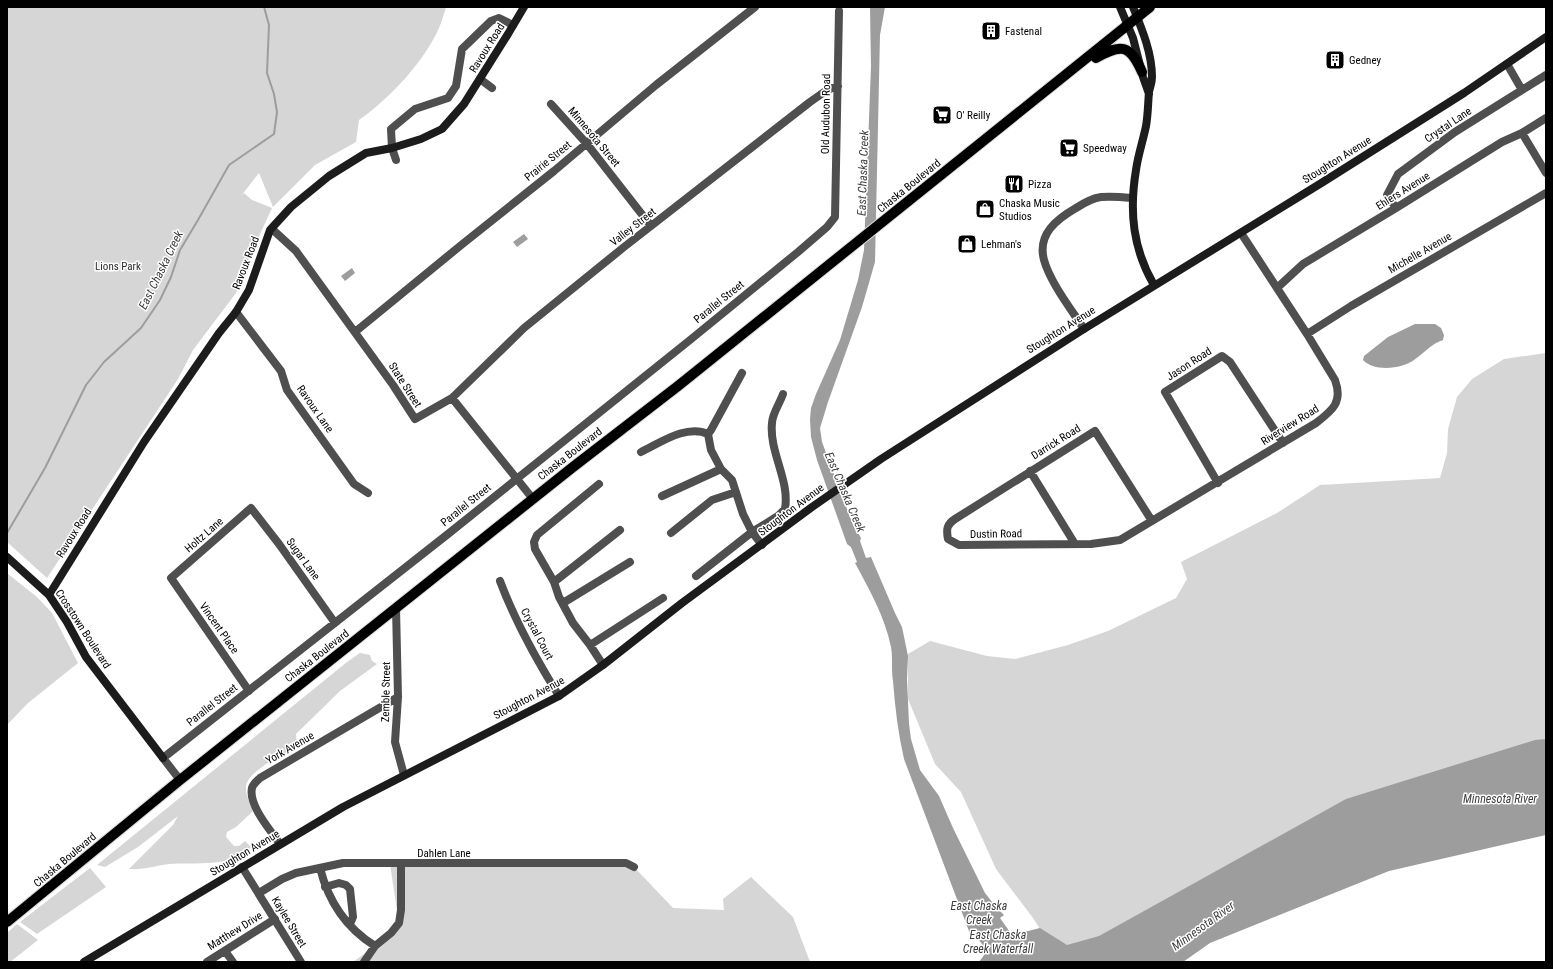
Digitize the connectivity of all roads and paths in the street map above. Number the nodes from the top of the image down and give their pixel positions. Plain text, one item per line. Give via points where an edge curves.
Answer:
1 (524, 7) edge
2 (755, 7) edge
3 (1120, 7) edge
4 (1133, 7) edge
5 (1150, 7) edge
6 (839, 11) dead end
7 (1137, 18) junction
8 (513, 25) junction
9 (1128, 25) junction
10 (1546, 37) edge
11 (1507, 64) junction
12 (1142, 72) junction
13 (1546, 75) edge
14 (1065, 76) junction
15 (480, 79) junction
16 (838, 86) junction
17 (492, 88) dead end
18 (1522, 90) junction
19 (1149, 94) junction
20 (551, 104) dead end
21 (1546, 118) edge
22 (1522, 133) junction
23 (587, 144) junction
24 (392, 148) junction
25 (396, 160) dead end
26 (1546, 173) edge
27 (1546, 193) edge
28 (1132, 198) junction
29 (1396, 208) junction
30 (835, 218) joint
31 (651, 226) junction
32 (272, 229) junction
33 (1241, 233) junction
34 (1154, 285) junction
35 (1277, 288) junction
36 (236, 312) junction
37 (1084, 329) junction
38 (355, 332) junction
39 (1307, 334) junction
40 (742, 373) dead end
41 (783, 394) dead end
42 (452, 398) junction
43 (708, 434) junction
44 (1283, 443) junction
45 (641, 452) dead end
46 (721, 469) junction
47 (1030, 471) junction
48 (516, 479) junction
49 (1218, 483) junction
50 (599, 484) dead end
51 (736, 492) junction
52 (368, 493) dead end
53 (662, 496) dead end
54 (533, 499) junction
55 (251, 508) joint
56 (1152, 521) junction
57 (620, 530) dead end
58 (752, 532) junction
59 (671, 533) dead end
60 (1075, 544) junction
61 (762, 545) junction
62 (7, 557) edge
63 (630, 562) dead end
64 (696, 576) dead end
65 (171, 578) joint
66 (500, 580) dead end
67 (554, 582) junction
68 (49, 595) junction
69 (663, 598) dead end
70 (563, 603) junction
71 (396, 608) junction
72 (335, 623) junction
73 (590, 645) junction
74 (603, 665) junction
75 (249, 690) junction
76 (559, 696) junction
77 (398, 697) junction
78 (163, 758) junction
79 (404, 775) junction
80 (180, 780) junction
81 (280, 844) junction
82 (401, 864) junction
83 (242, 867) junction
84 (634, 867) dead end
85 (320, 868) junction
86 (325, 887) junction
87 (259, 893) junction
88 (275, 919) junction
89 (7, 922) edge
90 (350, 924) junction
91 (375, 946) junction
92 (225, 951) junction
93 (93, 960) edge
94 (84, 962) edge
95 (207, 962) edge
96 (232, 962) edge
97 (301, 962) edge
98 (364, 962) edge

1 - 8 street, Ravoux Road
2 - 23 street, Prairie Street via 656,85
3 - 9 street
4 - 7 street
5 - 7 main road, Chaska Boulevard
6 - 16 street, Old Audubon Road
7 - 9 main road, Chaska Boulevard
7 - 19 street via 1152,67
8 - 15 street, Ravoux Road
8 - 24 street via 499,18 491,21 472,38 462,49 456,86 448,98 415,109 391,129
9 - 12 street
9 - 14 main road, Chaska Boulevard
10 - 11 street, Stoughton Avenue
11 - 18 street
11 - 33 street, Stoughton Avenue
12 - 14 main road via 1133,55 1115,49
12 - 19 street
13 - 18 street, Crystal Lane
14 - 54 main road, Chaska Boulevard
15 - 17 street
15 - 24 street, Ravoux Road via 464,104 442,129
16 - 30 street, Old Audubon Road
16 - 31 street, Valley Street via 826,90
18 - 29 street, Crystal Lane via 1455,132 1398,174 1387,195
19 - 28 street
20 - 23 street, Minnesota Street
21 - 22 street, Ehlers Avenue
22 - 26 street
22 - 29 street, Ehlers Avenue via 1502,142
23 - 31 street, Minnesota Street
23 - 38 street, Prairie Street
24 - 25 street
24 - 32 street, Ravoux Road via 366,153 329,176 291,207
27 - 39 street, Michelle Avenue
28 - 34 street via 1137,247
28 - 37 street via 1100,197 1087,201 1054,222 1046,234 1042,248 1044,260
29 - 35 street, Ehlers Avenue via 1303,264
30 - 48 street, Parallel Street via 781,266
31 - 42 street, Valley Street via 524,328
32 - 36 street, Ravoux Road via 249,290
32 - 38 street, State Street via 296,251
33 - 34 street, Stoughton Avenue
33 - 35 street, Riverview Road
34 - 37 street, Stoughton Avenue
35 - 39 street, Riverview Road
36 - 52 street, Ravoux Lane via 281,371 287,390 354,484
36 - 68 street, Ravoux Road via 144,442
37 - 61 street, Stoughton Avenue via 853,478
38 - 42 street, State Street via 415,419
39 - 44 street, Riverview Road via 1335,380 1338,388 1337,400 1330,413
40 - 43 street
41 - 58 street via 772,421 772,429 775,453 785,489 785,509
42 - 48 street
43 - 45 street via 701,431 682,433
43 - 46 street via 711,450
44 - 49 street, Riverview Road
44 - 49 street, Jason Road via 1230,362 1222,356 1166,392
46 - 51 street via 732,480
46 - 53 street
47 - 56 street, Darrick Road via 1095,431
47 - 60 street, Darrick Road
47 - 60 street, Dustin Road via 949,523 946,531 948,539 959,546
48 - 54 street
48 - 72 street, Parallel Street
49 - 56 street, Riverview Road
50 - 67 street via 538,535 534,542
51 - 58 street
51 - 59 street via 712,500
54 - 71 main road, Chaska Boulevard
55 - 65 street, Holtz Lane
55 - 72 street, Sugar Lane
56 - 60 street, Riverview Road via 1120,540
57 - 67 street
58 - 61 street
58 - 64 street
61 - 74 street, Stoughton Avenue
62 - 68 street, Crosstown Boulevard
63 - 70 street
65 - 75 street, Vincent Place
66 - 76 street, Crystal Court via 524,635
67 - 70 street
68 - 78 street, Crosstown Boulevard via 86,657
69 - 73 street
70 - 73 street via 573,623
71 - 77 street, Zemble Street
71 - 80 main road, Chaska Boulevard
72 - 75 street, Parallel Street
73 - 74 street
74 - 76 street, Stoughton Avenue
75 - 78 street, Parallel Street
76 - 79 street, Stoughton Avenue
77 - 79 street, Zemble Street via 395,742
77 - 81 street, York Avenue via 260,778 253,786 251,794 255,805
78 - 80 street
79 - 81 street, Stoughton Avenue
80 - 89 main road, Chaska Boulevard
81 - 83 street, Stoughton Avenue
82 - 84 street, Dahlen Lane via 626,863
82 - 85 street, Dahlen Lane via 343,864
82 - 91 street via 399,924
83 - 87 street, Kaylee Street
83 - 93 street, Stoughton Avenue
85 - 86 street
85 - 87 street, Dahlen Lane via 296,873
86 - 90 street via 338,912
86 - 90 street via 339,883 350,889 353,917
87 - 88 street, Kaylee Street
88 - 92 street, Matthew Drive
88 - 97 street, Kaylee Street
90 - 91 street via 363,939
91 - 98 street
92 - 95 street, Matthew Drive
92 - 96 street
93 - 94 street, Stoughton Avenue

